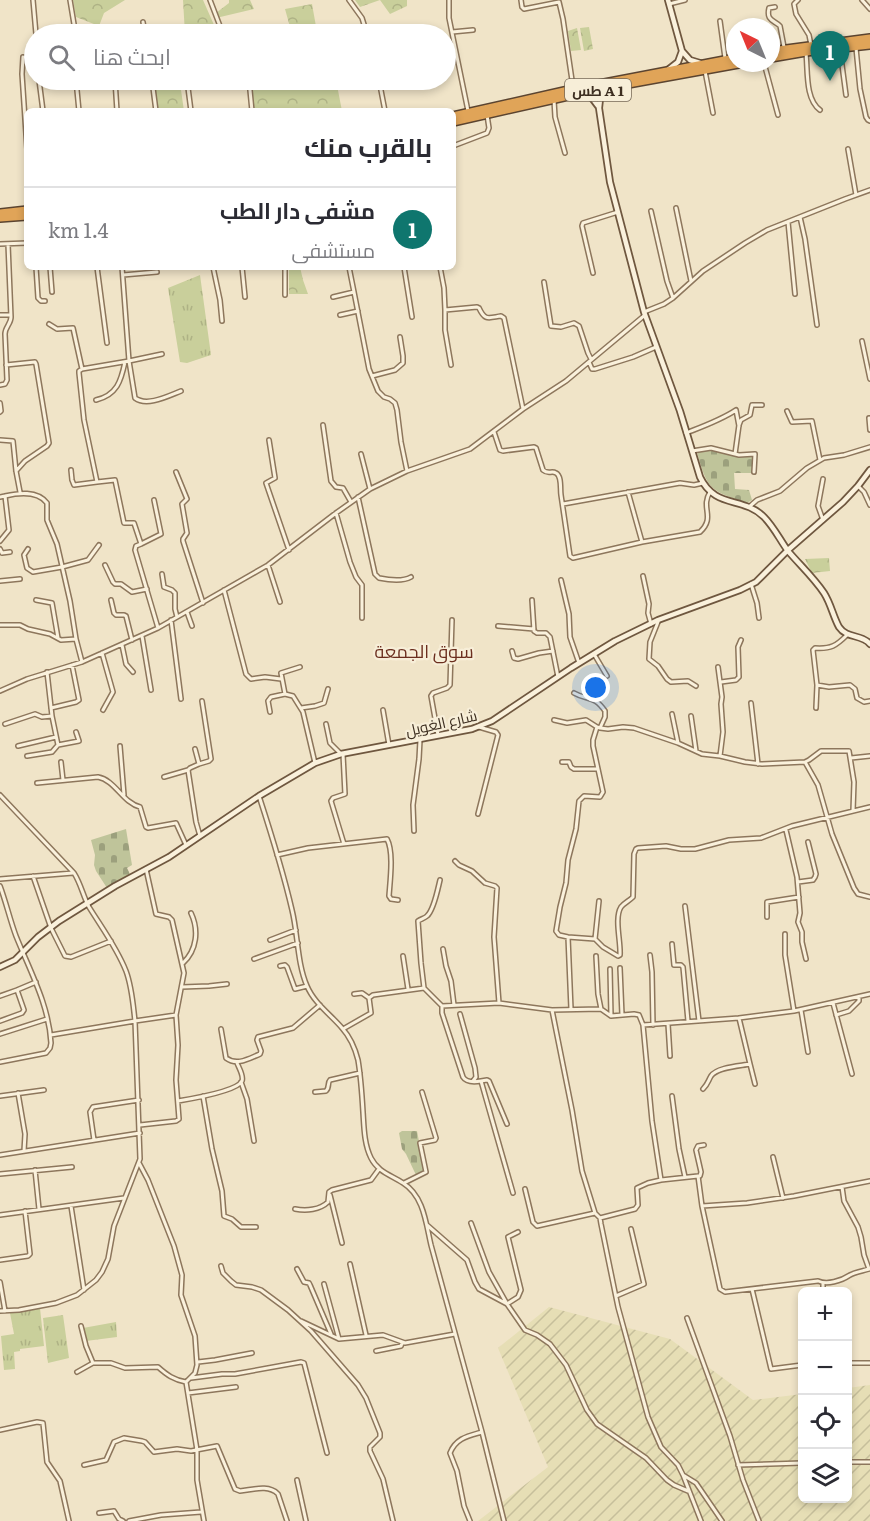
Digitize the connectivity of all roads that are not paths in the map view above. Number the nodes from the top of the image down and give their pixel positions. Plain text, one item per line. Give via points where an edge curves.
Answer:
1 (33, 0) edge
2 (70, 0) edge
3 (210, 0) edge
4 (349, 0) edge
5 (449, 0) edge
6 (521, 0) edge
7 (685, 0) edge
8 (798, 0) edge
9 (862, 0) edge
10 (551, 2) edge
11 (669, 2) edge
12 (775, 7) dead end
13 (870, 9) edge
14 (720, 21) dead end
15 (35, 24) edge
16 (74, 24) edge
17 (219, 24) edge
18 (364, 24) edge
19 (451, 24) edge
20 (472, 30) dead end
21 (456, 32) edge
22 (870, 38) edge
23 (811, 45) junction
24 (870, 45) edge
25 (855, 46) junction
26 (840, 47) junction
27 (456, 48) edge
28 (784, 49) junction
29 (780, 50) edge
30 (682, 51) junction
31 (806, 52) junction
32 (780, 56) edge
33 (23, 57) dead end
34 (726, 60) joint
35 (726, 65) edge
36 (704, 67) junction
37 (666, 71) junction
38 (766, 72) edge
39 (609, 88) junction
40 (573, 89) junction
41 (41, 90) edge
42 (77, 90) edge
43 (116, 90) edge
44 (153, 90) edge
45 (188, 90) edge
46 (250, 90) edge
47 (381, 90) edge
48 (580, 94) junction
49 (846, 95) dead end
50 (554, 100) junction
51 (24, 108) edge
52 (44, 108) edge
53 (79, 108) edge
54 (117, 108) edge
55 (156, 108) edge
56 (191, 108) edge
57 (252, 108) edge
58 (384, 108) edge
59 (599, 108) junction
60 (820, 110) dead end
61 (468, 113) junction
62 (713, 113) dead end
63 (486, 114) junction
64 (456, 115) edge
65 (778, 115) dead end
66 (456, 121) edge
67 (870, 121) edge
68 (456, 145) edge
69 (848, 150) dead end
70 (565, 153) dead end
71 (870, 190) edge
72 (856, 195) junction
73 (676, 208) dead end
74 (24, 210) edge
75 (651, 211) dead end
76 (618, 212) junction
77 (0, 213) edge
78 (24, 216) edge
79 (0, 218) edge
80 (800, 218) junction
81 (788, 222) junction
82 (24, 243) edge
83 (0, 244) edge
84 (8, 244) junction
85 (36, 270) edge
86 (50, 270) edge
87 (97, 270) edge
88 (122, 270) edge
89 (214, 270) edge
90 (242, 270) edge
91 (285, 270) edge
92 (350, 270) edge
93 (404, 270) edge
94 (441, 270) edge
95 (157, 272) dead end
96 (593, 273) dead end
97 (122, 275) junction
98 (691, 281) junction
99 (544, 282) dead end
100 (52, 292) dead end
101 (354, 292) junction
102 (795, 294) dead end
103 (285, 295) dead end
104 (245, 297) dead end
105 (333, 297) dead end
106 (673, 298) junction
107 (45, 302) dead end
108 (445, 310) junction
109 (358, 311) junction
110 (645, 314) junction
111 (0, 315) edge
112 (11, 315) junction
113 (340, 315) dead end
114 (412, 316) dead end
115 (222, 321) dead end
116 (50, 324) dead end
117 (817, 325) dead end
118 (400, 337) dead end
119 (862, 341) dead end
120 (107, 343) dead end
121 (656, 347) junction
122 (162, 354) dead end
123 (590, 360) junction
124 (127, 361) junction
125 (6, 365) junction
126 (451, 365) dead end
127 (82, 369) junction
128 (372, 376) junction
129 (870, 379) edge
130 (0, 385) edge
131 (181, 391) dead end
132 (96, 400) dead end
133 (0, 403) edge
134 (762, 405) dead end
135 (523, 409) junction
136 (787, 411) dead end
137 (0, 412) edge
138 (869, 418) edge
139 (322, 425) dead end
140 (739, 426) junction
141 (870, 430) edge
142 (494, 432) junction
143 (686, 433) junction
144 (0, 440) edge
145 (269, 440) dead end
146 (870, 447) edge
147 (691, 451) junction
148 (361, 454) dead end
149 (735, 454) junction
150 (820, 460) junction
151 (71, 470) dead end
152 (870, 470) edge
153 (16, 471) junction
154 (407, 471) junction
155 (177, 472) dead end
156 (754, 472) dead end
157 (823, 479) dead end
158 (97, 482) junction
159 (703, 483) junction
160 (858, 486) junction
161 (370, 489) junction
162 (20, 492) junction
163 (628, 492) junction
164 (710, 492) junction
165 (2, 497) edge
166 (358, 497) junction
167 (154, 500) dead end
168 (351, 502) junction
169 (562, 504) junction
170 (870, 505) edge
171 (749, 507) junction
172 (336, 513) junction
173 (822, 520) junction
174 (0, 541) edge
175 (642, 542) junction
176 (141, 544) junction
177 (99, 545) dead end
178 (0, 549) edge
179 (28, 549) dead end
180 (289, 550) junction
181 (788, 550) junction
182 (10, 552) dead end
183 (105, 565) dead end
184 (268, 565) junction
185 (62, 567) junction
186 (162, 574) dead end
187 (643, 576) dead end
188 (411, 577) dead end
189 (20, 579) dead end
190 (561, 580) dead end
191 (0, 581) edge
192 (751, 584) junction
193 (147, 589) junction
194 (224, 590) junction
195 (36, 600) dead end
196 (111, 600) dead end
197 (531, 600) dead end
198 (280, 602) dead end
199 (203, 603) junction
200 (187, 612) junction
201 (177, 617) junction
202 (362, 618) dead end
203 (759, 618) dead end
204 (171, 620) junction
205 (452, 620) dead end
206 (658, 620) junction
207 (651, 624) junction
208 (0, 625) edge
209 (192, 626) dead end
210 (498, 626) dead end
211 (158, 628) junction
212 (534, 629) junction
213 (847, 635) junction
214 (142, 636) junction
215 (58, 638) junction
216 (76, 639) junction
217 (132, 640) junction
218 (741, 640) dead end
219 (870, 644) edge
220 (122, 645) junction
221 (512, 651) dead end
222 (553, 651) junction
223 (102, 653) junction
224 (594, 654) junction
225 (82, 662) junction
226 (579, 663) junction
227 (72, 665) junction
228 (300, 667) dead end
229 (718, 667) dead end
230 (47, 672) junction
231 (134, 672) dead end
232 (607, 676) dead end
233 (558, 677) junction
234 (281, 679) junction
235 (721, 682) junction
236 (817, 685) junction
237 (696, 686) dead end
238 (328, 689) dead end
239 (151, 690) dead end
240 (0, 692) edge
241 (574, 693) dead end
242 (285, 694) junction
243 (182, 699) dead end
244 (202, 701) dead end
245 (870, 701) edge
246 (751, 703) dead end
247 (51, 708) junction
248 (302, 708) junction
249 (816, 708) dead end
250 (103, 710) dead end
251 (383, 710) dead end
252 (270, 712) dead end
253 (672, 714) dead end
254 (52, 716) junction
255 (691, 716) dead end
256 (554, 720) dead end
257 (4, 724) dead end
258 (326, 724) dead end
259 (479, 727) junction
260 (599, 728) junction
261 (76, 732) dead end
262 (56, 737) junction
263 (439, 737) junction
264 (420, 740) junction
265 (678, 742) junction
266 (58, 745) junction
267 (389, 745) junction
268 (18, 746) dead end
269 (120, 746) dead end
270 (195, 749) dead end
271 (696, 751) junction
272 (342, 754) junction
273 (27, 756) dead end
274 (720, 756) junction
275 (870, 756) edge
276 (851, 758) junction
277 (61, 762) dead end
278 (562, 762) dead end
279 (805, 762) junction
280 (315, 763) junction
281 (199, 764) junction
282 (758, 764) junction
283 (598, 769) junction
284 (189, 770) junction
285 (164, 777) dead end
286 (63, 780) junction
287 (37, 783) dead end
288 (0, 796) edge
289 (259, 796) junction
290 (124, 797) junction
291 (870, 807) edge
292 (853, 812) junction
293 (478, 814) dead end
294 (827, 818) junction
295 (785, 828) junction
296 (414, 831) dead end
297 (200, 836) junction
298 (808, 842) dead end
299 (344, 844) junction
300 (186, 845) junction
301 (277, 855) junction
302 (455, 861) dead end
303 (146, 869) junction
304 (74, 873) junction
305 (33, 876) junction
306 (0, 879) edge
307 (440, 880) dead end
308 (798, 882) junction
309 (0, 886) edge
310 (799, 897) junction
311 (870, 897) edge
312 (398, 900) dead end
313 (599, 902) dead end
314 (87, 903) junction
315 (685, 906) dead end
316 (7, 910) junction
317 (0, 911) edge
318 (191, 913) dead end
319 (767, 917) dead end
320 (51, 928) junction
321 (296, 930) junction
322 (785, 934) dead end
323 (568, 937) junction
324 (270, 939) dead end
325 (595, 939) junction
326 (111, 941) junction
327 (298, 942) junction
328 (672, 944) dead end
329 (443, 949) dead end
330 (23, 953) junction
331 (650, 955) dead end
332 (403, 956) dead end
333 (596, 956) dead end
334 (254, 959) dead end
335 (806, 959) dead end
336 (183, 963) junction
337 (280, 966) dead end
338 (0, 968) edge
339 (620, 968) dead end
340 (610, 969) dead end
341 (36, 982) junction
342 (227, 984) dead end
343 (307, 986) junction
344 (182, 987) junction
345 (424, 988) junction
346 (408, 989) junction
347 (17, 990) junction
348 (354, 994) dead end
349 (870, 994) edge
350 (0, 996) edge
351 (859, 997) junction
352 (369, 998) junction
353 (499, 1003) junction
354 (833, 1003) junction
355 (320, 1005) junction
356 (454, 1005) junction
357 (442, 1006) junction
358 (571, 1009) junction
359 (601, 1009) junction
360 (552, 1010) junction
361 (801, 1010) junction
362 (794, 1011) junction
363 (460, 1014) dead end
364 (176, 1015) junction
365 (622, 1015) junction
366 (836, 1015) junction
367 (611, 1016) junction
368 (739, 1018) junction
369 (47, 1019) junction
370 (0, 1021) edge
371 (135, 1021) junction
372 (699, 1021) junction
373 (688, 1022) junction
374 (668, 1024) junction
375 (642, 1025) junction
376 (653, 1025) junction
377 (221, 1029) dead end
378 (343, 1029) junction
379 (0, 1034) edge
380 (51, 1035) junction
381 (808, 1052) dead end
382 (670, 1056) dead end
383 (0, 1062) edge
384 (237, 1063) junction
385 (750, 1064) junction
386 (360, 1072) junction
387 (852, 1074) dead end
388 (473, 1081) junction
389 (481, 1081) junction
390 (241, 1082) junction
391 (755, 1084) dead end
392 (44, 1089) dead end
393 (703, 1089) dead end
394 (315, 1092) dead end
395 (422, 1092) dead end
396 (18, 1093) junction
397 (0, 1096) edge
398 (203, 1096) junction
399 (672, 1096) dead end
400 (139, 1100) junction
401 (178, 1101) junction
402 (507, 1124) dead end
403 (140, 1125) junction
404 (140, 1132) junction
405 (94, 1140) junction
406 (254, 1141) dead end
407 (704, 1145) dead end
408 (24, 1151) junction
409 (0, 1155) edge
410 (773, 1157) dead end
411 (139, 1163) junction
412 (72, 1167) dead end
413 (379, 1169) junction
414 (34, 1170) junction
415 (0, 1174) edge
416 (699, 1176) junction
417 (686, 1177) junction
418 (661, 1180) junction
419 (870, 1181) edge
420 (404, 1184) junction
421 (842, 1186) junction
422 (525, 1189) dead end
423 (329, 1192) junction
424 (513, 1193) dead end
425 (124, 1198) junction
426 (783, 1198) junction
427 (71, 1206) junction
428 (702, 1206) junction
429 (39, 1209) junction
430 (296, 1209) dead end
431 (25, 1211) junction
432 (595, 1213) junction
433 (0, 1215) edge
434 (600, 1218) junction
435 (471, 1223) dead end
436 (427, 1225) junction
437 (256, 1227) dead end
438 (631, 1229) dead end
439 (518, 1232) dead end
440 (342, 1243) dead end
441 (0, 1260) edge
442 (350, 1264) dead end
443 (221, 1266) dead end
444 (297, 1269) dead end
445 (0, 1282) edge
446 (823, 1283) junction
447 (324, 1284) dead end
448 (823, 1287) edge
449 (752, 1289) junction
450 (84, 1290) junction
451 (616, 1296) junction
452 (507, 1304) junction
453 (0, 1311) edge
454 (5, 1311) junction
455 (687, 1318) dead end
456 (299, 1320) junction
457 (81, 1326) dead end
458 (455, 1334) junction
459 (366, 1335) junction
460 (331, 1336) junction
461 (339, 1339) junction
462 (402, 1342) junction
463 (376, 1351) dead end
464 (252, 1353) dead end
465 (198, 1362) junction
466 (93, 1363) junction
467 (852, 1363) edge
468 (870, 1363) edge
469 (798, 1366) edge
470 (77, 1372) dead end
471 (189, 1378) junction
472 (186, 1382) junction
473 (236, 1387) dead end
474 (188, 1393) junction
475 (0, 1430) edge
476 (482, 1432) junction
477 (197, 1450) junction
478 (327, 1453) dead end
479 (852, 1462) edge
480 (870, 1462) edge
481 (798, 1463) edge
482 (84, 1465) dead end
483 (738, 1465) junction
484 (684, 1475) junction
485 (297, 1480) dead end
486 (688, 1491) junction
487 (201, 1512) junction
488 (99, 1514) dead end
489 (69, 1521) edge
490 (123, 1521) edge
491 (129, 1521) edge
492 (136, 1521) edge
493 (204, 1521) edge
494 (287, 1521) edge
495 (306, 1521) edge
496 (393, 1521) edge
497 (470, 1521) edge
498 (504, 1521) edge
499 (701, 1521) edge
500 (722, 1521) edge
501 (759, 1521) edge

1 - 15 street
2 - 16 street
3 - 17 street
4 - 18 street
5 - 19 street
6 - 10 street via 524,9
7 - 11 street
8 - 23 street via 794,4 796,14
9 - 13 street
10 - 40 street via 560,4
11 - 30 street
12 - 28 street via 768,11 771,20 780,26
14 - 34 street
20 - 21 street
22 - 23 highway
23 - 28 highway
24 - 25 highway
25 - 26 highway
25 - 67 street via 860,89
26 - 31 highway
26 - 49 street
27 - 61 street
28 - 29 highway
30 - 36 street
30 - 37 street via 678,62
31 - 32 highway
31 - 60 street via 811,99
33 - 51 street
34 - 36 highway, طس A 1
35 - 36 highway, طس A 1
36 - 37 highway, طس A 1
36 - 39 highway, طس A 1
36 - 62 street
37 - 40 highway, طس A 1
38 - 65 street
39 - 48 highway, طس A 1
39 - 59 street via 601,97
40 - 61 highway, طس A 1
41 - 52 street
42 - 53 street
43 - 54 street
44 - 55 street
45 - 56 street
46 - 57 street
47 - 58 street
48 - 50 highway, طس A 1
48 - 59 street via 592,98
50 - 63 highway, طس A 1
50 - 70 street
59 - 76 street
61 - 64 highway, طس A 1
63 - 66 highway, طس A 1
63 - 68 street via 487,133
69 - 72 street
71 - 72 street
72 - 80 street
73 - 98 street
74 - 77 highway
75 - 106 street
76 - 96 street via 583,223
76 - 110 street
78 - 79 highway
80 - 81 street
80 - 117 street
81 - 98 street via 745,243
81 - 102 street
82 - 84 street
83 - 84 street
84 - 112 street
85 - 107 street via 39,298
86 - 100 street
87 - 120 street
88 - 97 street
89 - 115 street
90 - 104 street
91 - 103 street
92 - 101 street
93 - 114 street
94 - 108 street
95 - 97 street
97 - 124 street
98 - 106 street
99 - 123 street via 551,326 579,326
101 - 105 street
101 - 109 street
106 - 110 street
108 - 126 street
108 - 135 street via 477,307 485,318 504,318
109 - 113 street
109 - 128 street
110 - 121 street
110 - 123 street
111 - 112 street
112 - 125 street via 5,330
116 - 127 street via 57,329 73,327
118 - 128 street via 403,363 395,370
119 - 129 street
121 - 123 street via 595,369
121 - 143 street
122 - 124 street
123 - 135 street
124 - 127 street
124 - 131 street via 138,400 159,399
124 - 132 street via 120,385
125 - 130 street via 7,380
125 - 153 street via 35,362 49,443
127 - 158 street via 78,372 82,407
128 - 154 street via 378,391 395,404
133 - 137 street
134 - 140 street via 752,405 750,415
135 - 142 street
136 - 150 street via 794,423 813,423
138 - 141 street
139 - 168 street via 331,482 343,488
140 - 143 street via 736,410
140 - 149 street
142 - 154 street via 470,449
142 - 169 street via 500,450 536,448 543,471 559,476
143 - 147 street
144 - 153 street via 13,441
145 - 180 street via 275,478 266,483
146 - 150 street
147 - 149 street via 711,448
147 - 159 street
148 - 161 street
149 - 156 street via 755,454
150 - 171 street via 780,491
151 - 158 street via 74,485
152 - 160 street, شارع الغويل
153 - 162 street
154 - 161 street
155 - 199 street via 187,499 182,504 187,533 183,541
157 - 173 street via 818,506
158 - 176 street via 115,480 124,524 134,523
159 - 163 street
159 - 164 street
160 - 170 street
160 - 173 street, شارع الغويل
161 - 166 street
162 - 165 street
162 - 185 street via 46,501 47,520
163 - 169 street
163 - 175 street
164 - 171 street
164 - 175 street via 706,500 707,525 700,532
165 - 174 street via 9,531
166 - 168 street
166 - 188 street via 375,574 383,579
167 - 176 street via 161,534
168 - 172 street
169 - 175 street via 571,557
171 - 181 street via 764,517
172 - 180 street
172 - 202 street via 353,572 362,585
173 - 181 street, شارع الغويل
176 - 193 street via 135,550
177 - 185 street via 88,560
178 - 182 street via 2,554
179 - 185 street via 24,555 28,570
180 - 184 street
181 - 192 street, شارع الغويل
181 - 213 street via 823,592 839,628
183 - 193 street via 115,584 131,592
184 - 194 street
184 - 198 street
185 - 216 street
186 - 201 street via 164,587 175,593
187 - 207 street
189 - 191 street
190 - 226 street via 570,637
192 - 203 street
192 - 206 street, شارع الغويل
193 - 211 street
194 - 199 street
194 - 234 street via 246,674 251,679
195 - 215 street via 52,603
196 - 217 street via 114,613 126,616
197 - 212 street
199 - 200 street
200 - 201 street
200 - 209 street
201 - 204 street
204 - 211 street
204 - 243 street
205 - 263 street via 450,685 431,696
206 - 207 street, شارع الغويل
206 - 237 street via 649,659 671,682 685,680
207 - 224 street, شارع الغويل
208 - 215 street via 20,625
210 - 212 street
211 - 214 street
212 - 222 street via 549,635
213 - 219 street
213 - 236 street via 831,648 813,650
214 - 217 street
214 - 239 street
215 - 216 street
216 - 225 street
217 - 220 street
218 - 235 street via 739,677
220 - 223 street
220 - 231 street via 126,664
221 - 222 street via 518,659
222 - 233 street
223 - 225 street
223 - 250 street via 113,692
224 - 226 street, شارع الغويل
224 - 232 street
225 - 227 street
226 - 233 street, شارع الغويل
227 - 230 street
227 - 247 street via 79,700
228 - 234 street via 283,672
229 - 235 street
230 - 240 street
230 - 247 street
233 - 259 street, شارع الغويل
234 - 242 street
235 - 274 street
236 - 245 street via 850,685 857,698
236 - 249 street
238 - 248 street via 324,703
241 - 260 street via 603,707 606,713
242 - 248 street via 293,696
242 - 252 street via 269,699
244 - 281 street via 212,759
246 - 282 street
247 - 254 street
248 - 280 street
251 - 267 street
253 - 265 street
254 - 257 street via 34,714
254 - 262 street
255 - 271 street
256 - 260 street via 586,720
258 - 272 street via 330,743
259 - 263 street, شارع الغويل
259 - 293 street via 498,735
260 - 265 street via 634,728
260 - 283 street via 593,740
261 - 266 street via 79,741
262 - 266 street
262 - 268 street
263 - 264 street, شارع الغويل
264 - 267 street, شارع الغويل
264 - 296 street
265 - 271 street
266 - 273 street via 52,752
267 - 272 street, شارع الغويل
269 - 290 street
270 - 281 street
271 - 274 street
272 - 280 street, شارع الغويل
272 - 299 street via 345,794 331,801
274 - 282 street
275 - 276 street
276 - 279 street via 849,751 821,751
276 - 292 street
277 - 286 street
278 - 283 street via 569,762 574,769
279 - 282 street
279 - 294 street via 818,785
280 - 289 street, شارع الغويل
281 - 284 street
283 - 323 street via 603,792 600,796 581,798 568,860 556,931
284 - 285 street
284 - 297 street
286 - 287 street
286 - 290 street via 102,777
288 - 304 street
289 - 297 street, شارع الغويل
289 - 301 street
290 - 300 street via 142,809 148,828 176,823
291 - 292 street
292 - 294 street
294 - 295 street
294 - 311 street via 854,888 858,894
295 - 308 street
295 - 325 street via 769,836 734,839 695,849 636,849 633,897 622,906 618,925 620,955
297 - 300 street, شارع الغويل
298 - 308 street via 815,878
299 - 301 street
299 - 312 street via 388,840 389,896
300 - 303 street, شارع الغويل
301 - 321 street
302 - 353 street via 485,884 497,888 494,937
303 - 314 street, شارع الغويل
303 - 336 street via 156,914 172,920
304 - 305 street
304 - 314 street
305 - 306 street
305 - 320 street
307 - 345 street via 430,912 418,921
308 - 310 street
309 - 316 street
310 - 319 street via 766,902
310 - 335 street via 798,922
313 - 325 street
314 - 320 street, شارع الغويل
314 - 326 street
315 - 372 street
316 - 317 street
316 - 330 street
318 - 336 street via 196,924 195,944
320 - 326 street via 68,957
320 - 330 street, شارع الغويل
321 - 324 street
321 - 327 street
322 - 362 street
323 - 325 street
323 - 358 street
326 - 371 street via 127,973
327 - 334 street
327 - 343 street
328 - 373 street via 674,965 683,967
329 - 356 street
330 - 338 street, شارع الغويل
330 - 341 street
331 - 376 street
332 - 346 street
333 - 359 street
336 - 344 street
337 - 343 street via 287,967 296,989
339 - 365 street
340 - 367 street
341 - 347 street
341 - 369 street
342 - 344 street
343 - 355 street
344 - 364 street
345 - 346 street
345 - 357 street
346 - 352 street
347 - 350 street
347 - 370 street via 24,1010
348 - 352 street via 362,993
349 - 351 street
351 - 354 street
351 - 366 street via 849,1011
352 - 378 street via 371,1013
353 - 356 street
353 - 360 street
354 - 361 street
354 - 366 street
355 - 378 street
355 - 384 street via 293,1028 258,1037 260,1054
356 - 357 street
357 - 388 street via 463,1077
358 - 359 street
358 - 360 street
359 - 367 street
360 - 432 street via 582,1171
361 - 362 street
361 - 381 street
362 - 368 street
363 - 388 street via 475,1068
364 - 371 street
364 - 401 street
365 - 367 street
365 - 375 street via 639,1015
366 - 387 street
368 - 372 street
368 - 385 street
369 - 379 street
369 - 380 street
371 - 380 street
371 - 400 street
372 - 373 street
373 - 374 street
374 - 376 street
374 - 382 street
375 - 376 street
375 - 418 street
377 - 384 street via 226,1058
378 - 386 street via 353,1045
380 - 383 street via 46,1053
384 - 390 street
385 - 391 street
385 - 393 street via 717,1071
386 - 394 street via 330,1080 326,1091
386 - 413 street via 366,1145
388 - 389 street
389 - 402 street via 489,1081
389 - 424 street
390 - 398 street
390 - 406 street
392 - 396 street
395 - 420 street via 436,1138 420,1143 426,1172
396 - 397 street
396 - 408 street
398 - 401 street
398 - 437 street via 224,1216 241,1227
399 - 417 street
400 - 403 street
400 - 405 street via 92,1108
401 - 403 street via 177,1120
403 - 404 street
404 - 405 street
404 - 411 street
405 - 408 street
407 - 416 street via 696,1150
408 - 409 street
410 - 426 street
411 - 425 street
411 - 465 street via 180,1265 181,1295 195,1336
412 - 414 street
413 - 420 street
413 - 423 street via 371,1180
414 - 415 street
414 - 429 street
416 - 417 street
416 - 428 street
417 - 418 street
418 - 434 street via 637,1188 637,1208
419 - 421 street
420 - 436 street via 415,1194
421 - 426 street
421 - 446 street via 869,1269
422 - 432 street via 537,1226
423 - 430 street via 327,1204
423 - 440 street
425 - 427 street
425 - 450 street via 108,1259 102,1272
426 - 428 street
427 - 429 street
427 - 450 street
428 - 449 street via 720,1289 725,1293
429 - 431 street
431 - 433 street
431 - 441 street via 30,1254
432 - 434 street
434 - 451 street
435 - 452 street via 489,1272
436 - 452 street via 467,1260 479,1289
436 - 458 street
438 - 451 street via 644,1284
439 - 452 street via 508,1237 521,1290
442 - 459 street
443 - 456 street via 236,1285 256,1288
444 - 460 street via 309,1283
445 - 454 street
446 - 448 street
446 - 449 street
447 - 461 street
449 - 469 street via 771,1369
450 - 454 street via 56,1303
451 - 484 street via 655,1436
452 - 486 street via 525,1330 544,1338 559,1355 597,1424 646,1458 667,1480
453 - 454 street
455 - 483 street
456 - 460 street
456 - 496 street via 366,1398 380,1433 370,1451 383,1479
457 - 466 street
458 - 462 street
458 - 476 street
459 - 461 street
459 - 462 street via 383,1335
460 - 461 street
462 - 463 street via 401,1346
464 - 465 street
465 - 471 street
466 - 470 street
466 - 472 street via 125,1368 157,1366 174,1379
467 - 468 street
471 - 472 street
471 - 478 street via 304,1363
472 - 474 street
473 - 474 street
474 - 477 street
475 - 489 street via 43,1423 48,1464 60,1481
476 - 497 street via 464,1437 450,1453
476 - 498 street
477 - 482 street via 154,1452 145,1443 124,1438 114,1442 106,1460
477 - 487 street
477 - 494 street via 217,1446 235,1489 276,1491
479 - 480 street
481 - 483 street
483 - 501 street
484 - 486 street
484 - 500 street via 696,1483
485 - 495 street
486 - 499 street
487 - 492 street
487 - 493 street
488 - 490 street via 114,1511
491 - 492 street

